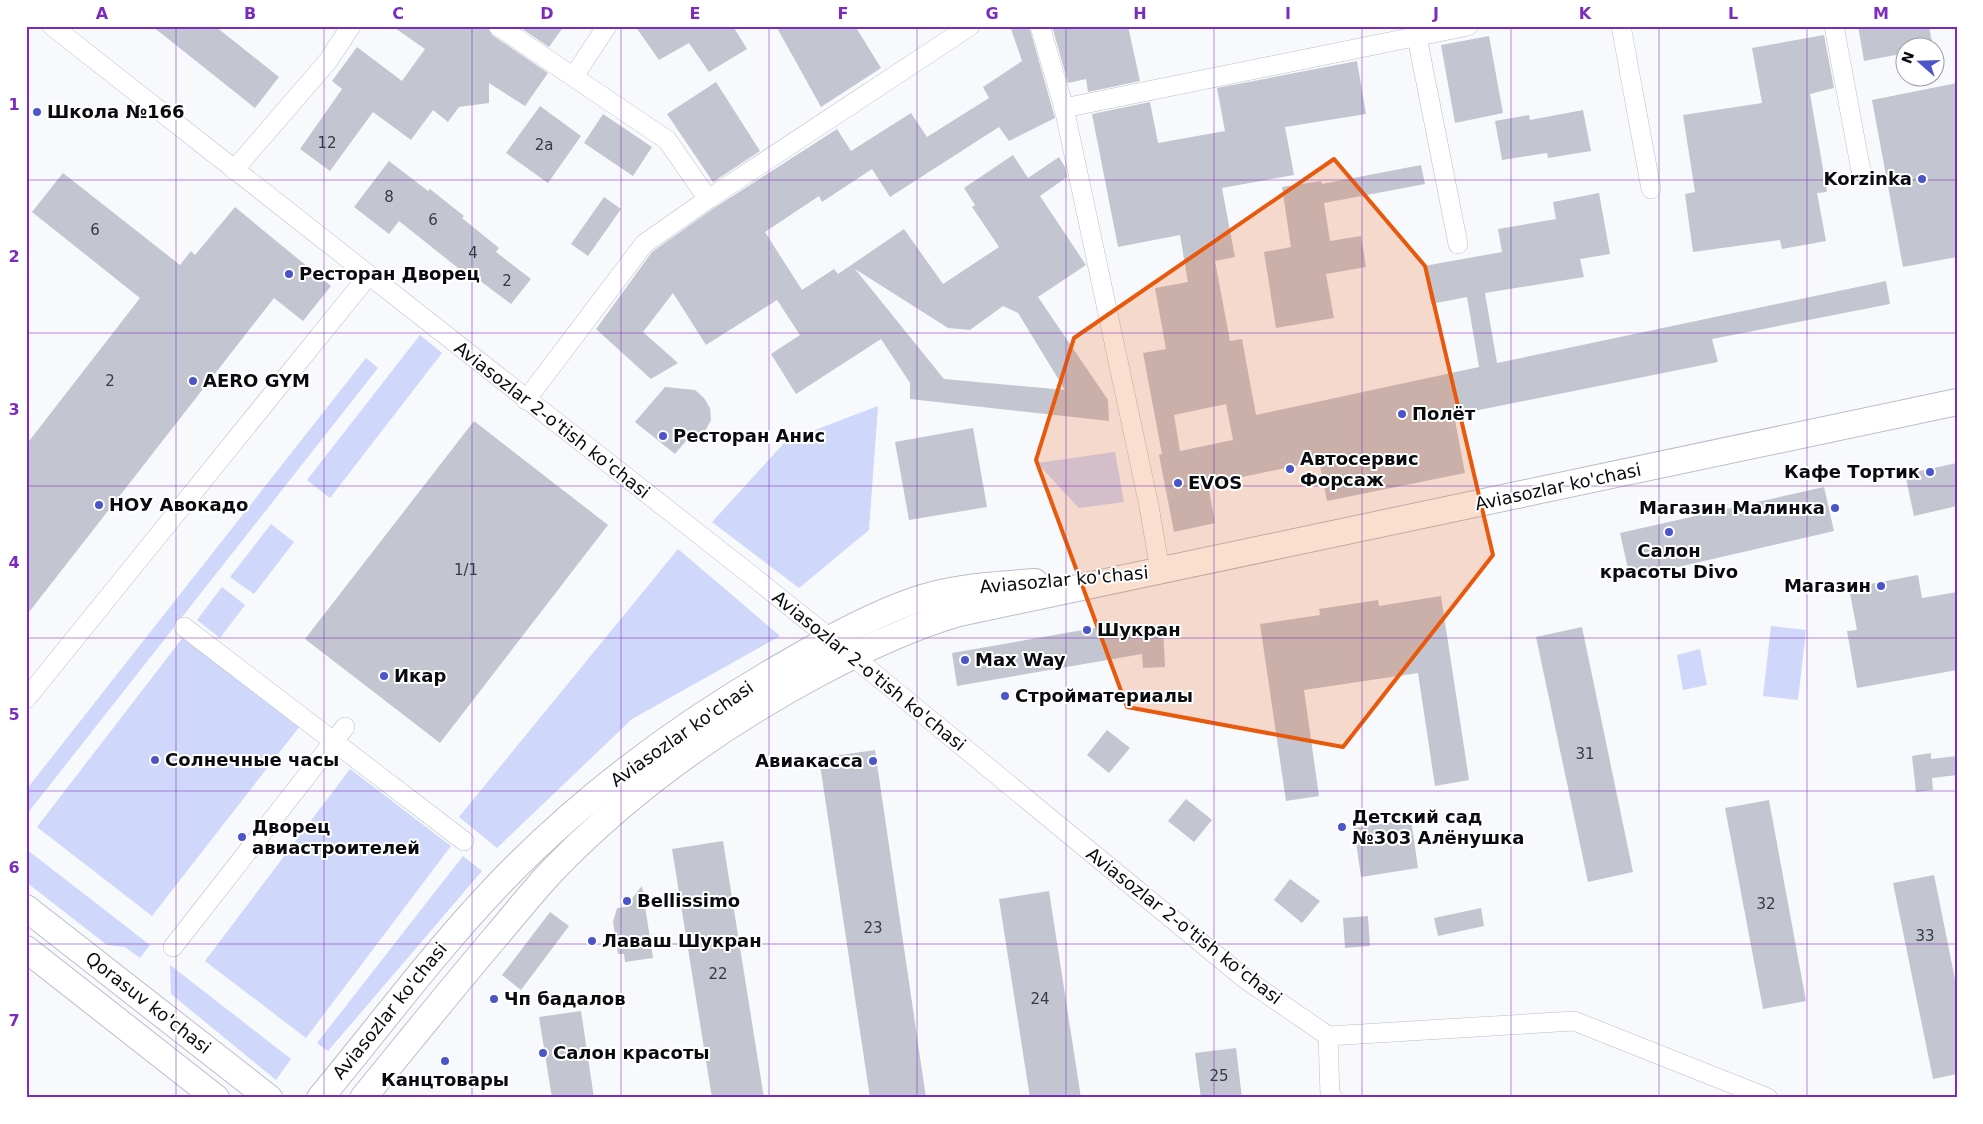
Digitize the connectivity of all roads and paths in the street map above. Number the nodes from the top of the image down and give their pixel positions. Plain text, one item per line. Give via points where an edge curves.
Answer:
1 (52, 26) edge
2 (351, 26) edge
3 (498, 26) edge
4 (607, 26) edge
5 (970, 26) edge
6 (1040, 26) edge
7 (1468, 26) edge
8 (1621, 26) edge
9 (1834, 26) edge
10 (1417, 37) junction
11 (574, 76) junction
12 (1064, 108) junction
13 (234, 170) junction
14 (1861, 171) dead end
15 (1651, 188) dead end
16 (708, 199) junction
17 (1458, 244) dead end
18 (368, 276) junction
19 (526, 400) junction
20 (1957, 402) edge
21 (1160, 571) junction
22 (184, 627) dead end
23 (829, 639) junction
24 (852, 656) junction
25 (26, 699) edge
26 (339, 734) junction
27 (464, 841) dead end
28 (26, 908) edge
29 (173, 947) dead end
30 (26, 950) edge
31 (1328, 1036) junction
32 (216, 1098) edge
33 (269, 1098) edge
34 (320, 1098) edge
35 (363, 1098) edge
36 (1333, 1098) edge
37 (1768, 1098) edge

1 - 13 street, Aviasozlar 2-o'tish ko'chasi
2 - 13 street via 328,61
3 - 11 street
4 - 11 street
5 - 16 street
6 - 12 street
7 - 10 street
8 - 15 street
9 - 14 street
10 - 12 street
10 - 17 street
11 - 16 street via 667,140
12 - 21 street
13 - 18 street, Aviasozlar 2-o'tish ko'chasi
16 - 19 street via 644,244
18 - 19 street, Aviasozlar 2-o'tish ko'chasi
18 - 25 street
19 - 23 street, Aviasozlar 2-o'tish ko'chasi
20 - 21 main road, Aviasozlar ko'chasi
21 - 23 main road, Aviasozlar ko'chasi via 951,591 900,606
21 - 24 main road, Aviasozlar ko'chasi via 959,612 902,632
22 - 26 street
23 - 24 street, Aviasozlar 2-o'tish ko'chasi
23 - 34 main road, Aviasozlar ko'chasi via 700,717 620,776 558,828 443,946
24 - 31 street, Aviasozlar 2-o'tish ko'chasi via 1244,978
24 - 35 main road, Aviasozlar ko'chasi via 723,730 597,828 551,872
26 - 27 street
26 - 29 street
28 - 33 main road, Qorasuv ko'chasi
30 - 32 main road, Qorasuv ko'chasi
31 - 36 street via 1330,1095
31 - 37 street via 1574,1021

